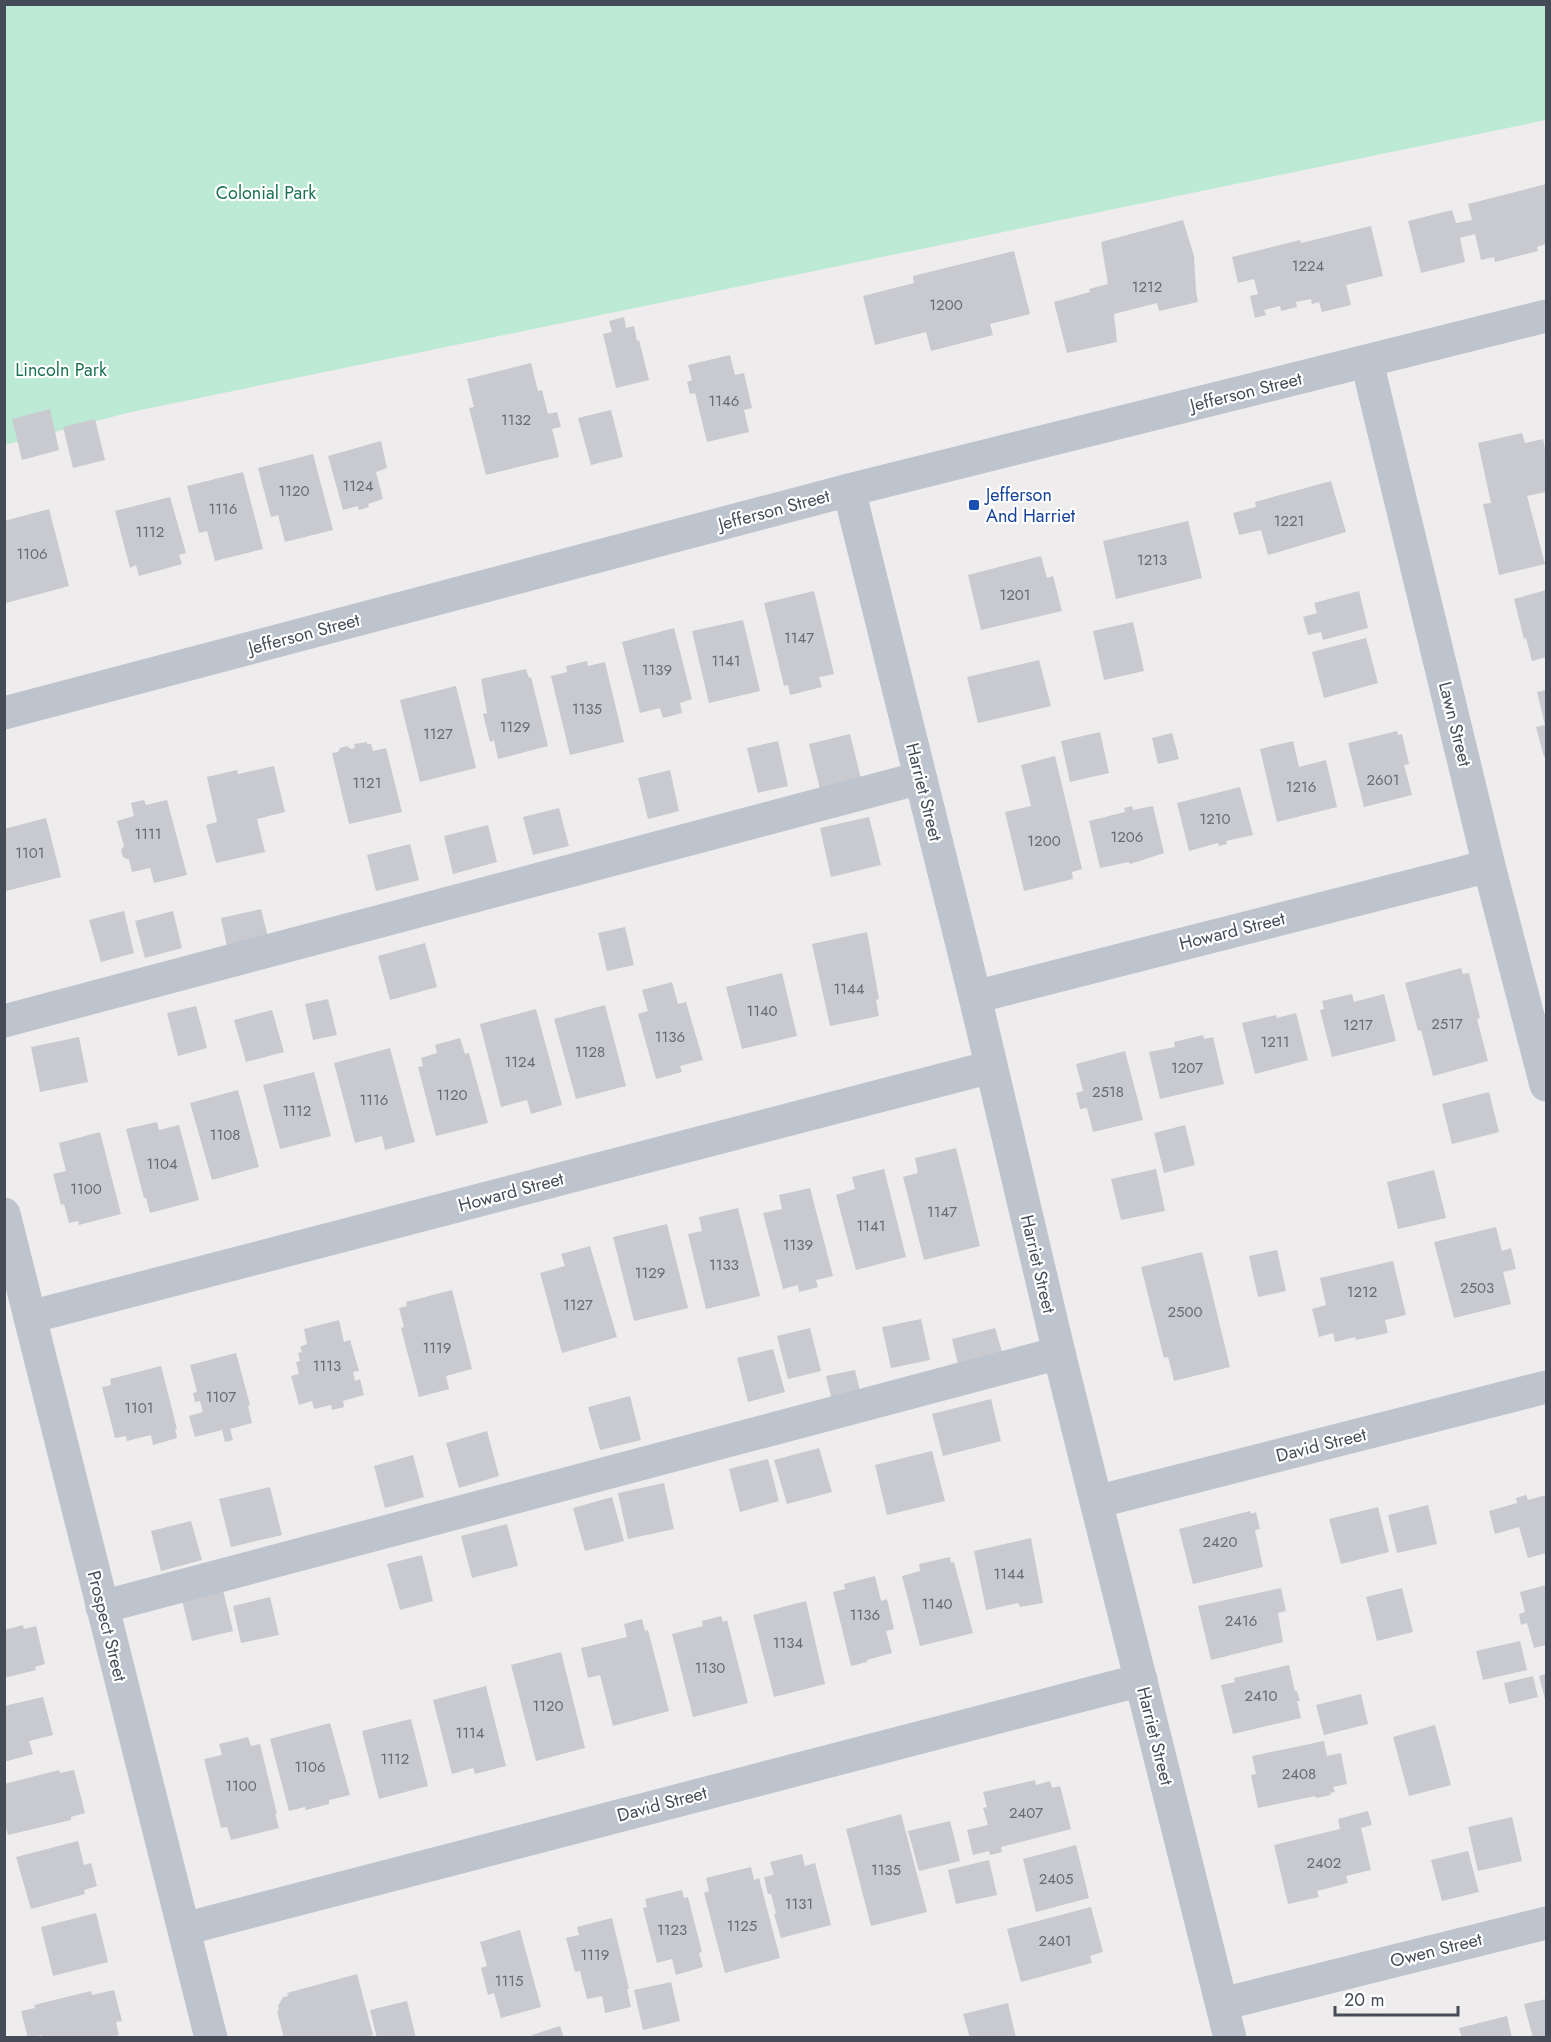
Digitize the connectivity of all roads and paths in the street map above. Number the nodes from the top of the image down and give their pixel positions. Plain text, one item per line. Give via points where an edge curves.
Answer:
1 (1546, 316) edge
2 (1367, 362) junction
3 (849, 490) junction
4 (4, 713) edge
5 (920, 778) junction
6 (1489, 866) junction
7 (975, 997) junction
8 (4, 1021) edge
9 (991, 1067) junction
10 (1546, 1085) edge
11 (4, 1214) edge
12 (30, 1317) junction
13 (1059, 1353) junction
14 (1546, 1387) edge
15 (1096, 1502) junction
16 (102, 1607) junction
17 (1141, 1680) junction
18 (1546, 1923) edge
19 (184, 1929) junction
20 (1222, 2004) junction
21 (211, 2037) edge
22 (1230, 2037) edge

1 - 2 street, Jefferson Street
2 - 3 street, Jefferson Street
2 - 6 street, Lawn Street
3 - 4 street, Jefferson Street
3 - 5 street, Harriet Street
5 - 7 street, Harriet Street
5 - 8 street
6 - 7 street, Howard Street
6 - 10 street, Lawn Street
7 - 9 street, Harriet Street
9 - 12 street, Howard Street
9 - 13 street, Harriet Street
11 - 12 street, Prospect Street
12 - 16 street, Prospect Street
13 - 15 street, Harriet Street
13 - 16 street
14 - 15 street, David Street
15 - 17 street, Harriet Street
16 - 19 street, Prospect Street
17 - 19 street, David Street
17 - 20 street, Harriet Street
18 - 20 street, Owen Street
19 - 21 street, Prospect Street
20 - 22 street, Harriet Street

